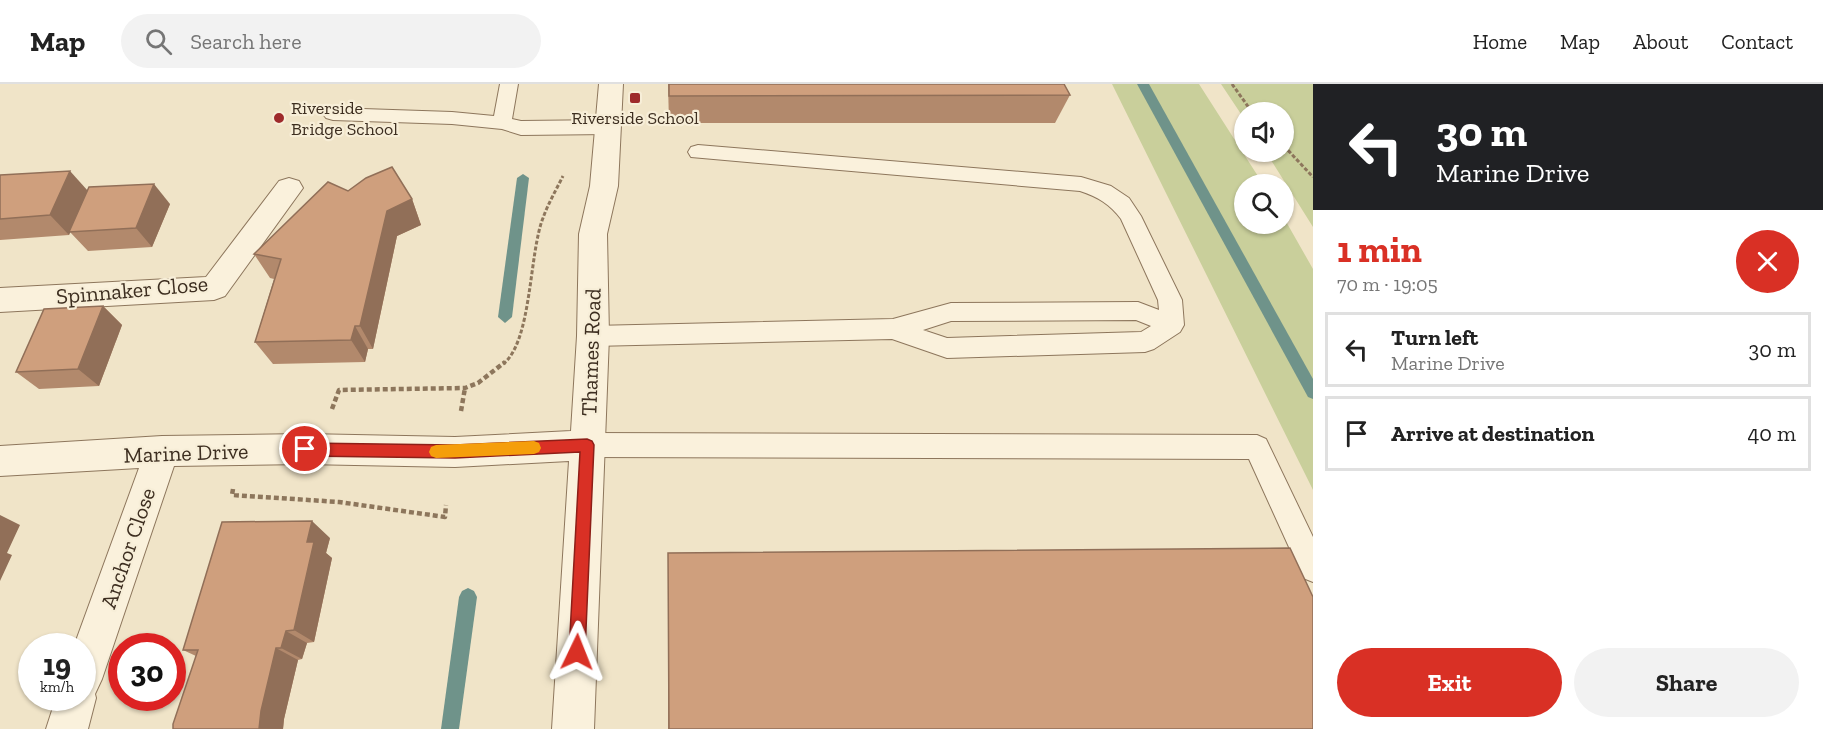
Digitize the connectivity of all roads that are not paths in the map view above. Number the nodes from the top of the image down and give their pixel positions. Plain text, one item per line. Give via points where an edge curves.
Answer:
1 (509, 84) edge
2 (611, 84) edge
3 (333, 114) dead end
4 (502, 123) junction
5 (609, 127) junction
6 (698, 152) dead end
7 (289, 188) dead end
8 (0, 300) edge
9 (1172, 325) junction
10 (893, 328) junction
11 (593, 336) junction
12 (587, 445) junction
13 (162, 452) junction
14 (0, 461) edge
15 (1313, 568) edge
16 (96, 639) edge
17 (73, 711) edge
18 (68, 729) edge
19 (573, 729) edge

1 - 4 lane
2 - 5 street, Thames Road
3 - 4 lane
4 - 5 lane via 521,128
5 - 11 street, Thames Road via 604,186 593,234
6 - 9 lane via 1081,184 1104,190 1121,203 1141,236 1170,300
7 - 8 street, Spinnaker Close via 214,288
9 - 10 lane via 1138,311 951,312
9 - 10 lane via 1144,342 947,348
10 - 11 lane
11 - 12 street, Thames Road
12 - 13 street, Marine Drive via 455,452
12 - 15 lane via 1257,447
12 - 19 street, Thames Road
13 - 14 street, Marine Drive
13 - 16 street, Anchor Close
17 - 18 street

